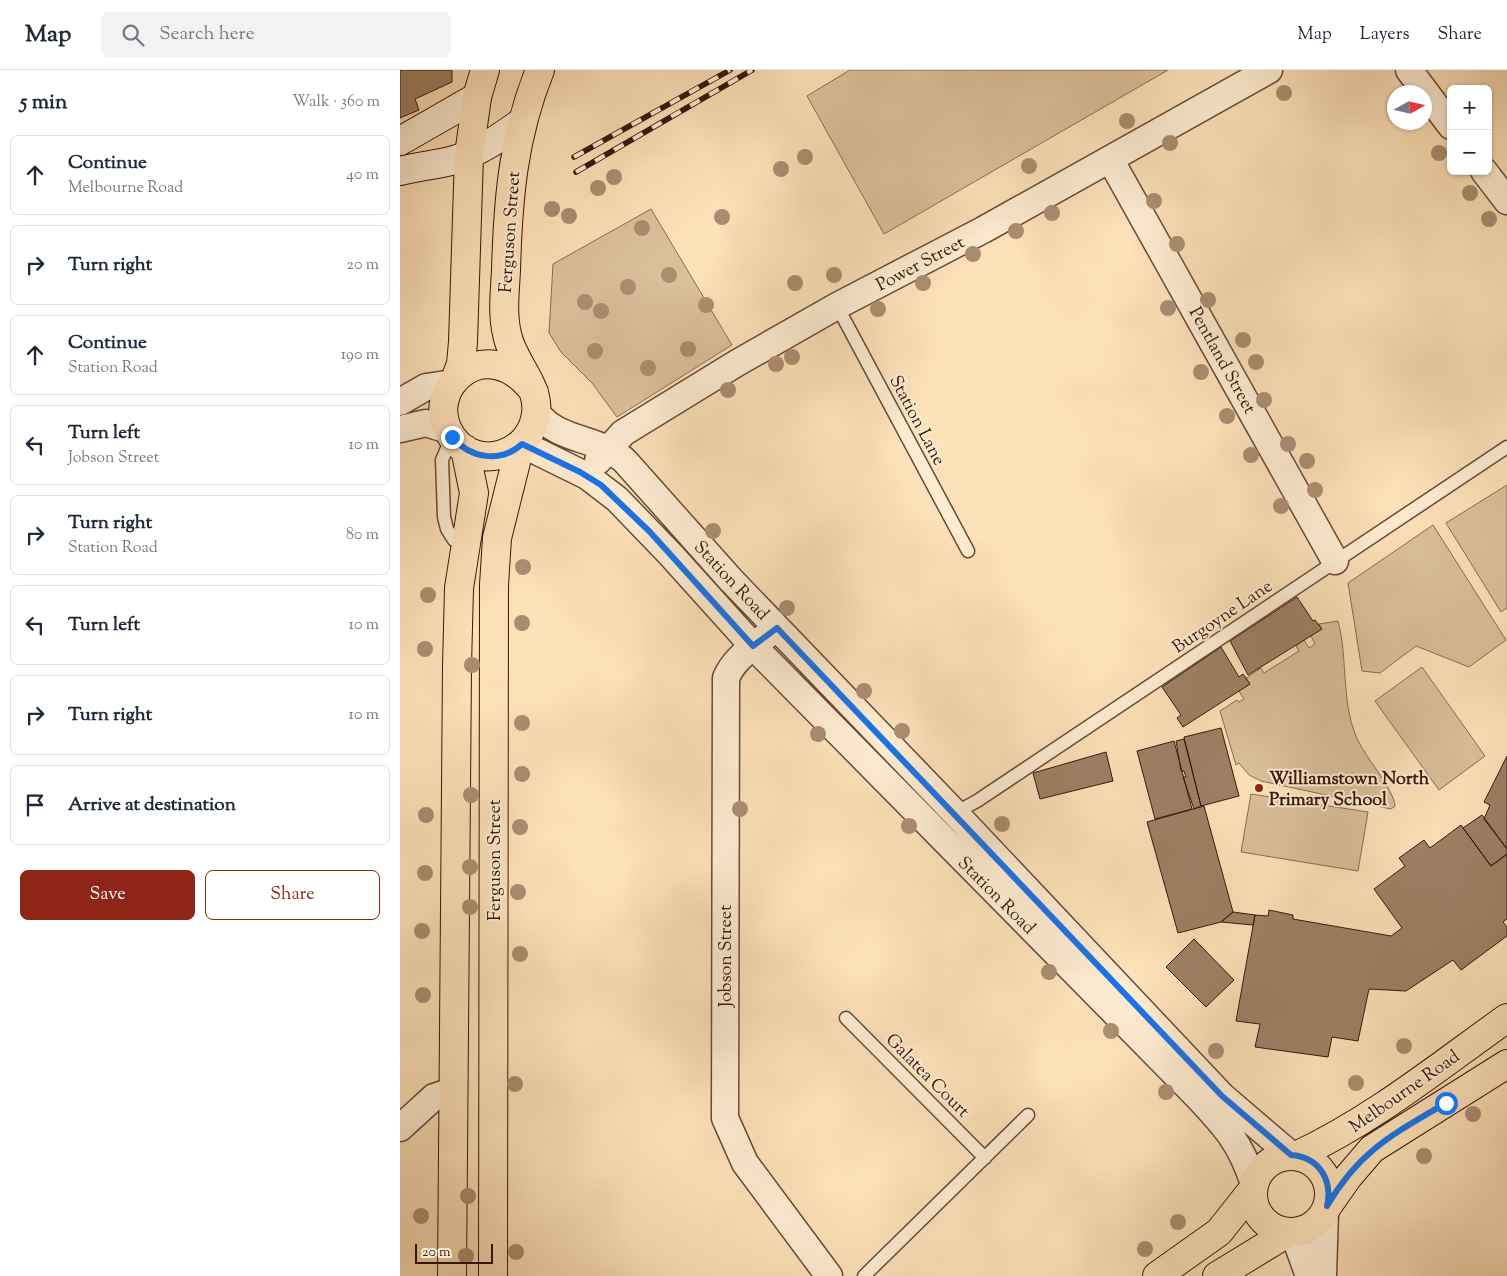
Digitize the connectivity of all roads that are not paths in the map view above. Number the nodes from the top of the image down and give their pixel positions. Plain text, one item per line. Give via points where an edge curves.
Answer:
1 (485, 70) edge
2 (540, 70) edge
3 (1270, 70) edge
4 (1409, 70) edge
5 (478, 97) junction
6 (523, 121) junction
7 (1447, 121) edge
8 (400, 142) edge
9 (470, 155) junction
10 (1110, 159) junction
11 (400, 171) edge
12 (1487, 175) edge
13 (1507, 201) edge
14 (837, 306) junction
15 (454, 381) junction
16 (400, 402) edge
17 (535, 402) junction
18 (400, 429) edge
19 (455, 438) junction
20 (521, 445) junction
21 (1507, 447) edge
22 (609, 448) junction
23 (587, 476) junction
24 (968, 551) dead end
25 (1335, 561) junction
26 (777, 628) junction
27 (753, 646) junction
28 (955, 813) junction
29 (936, 833) junction
30 (846, 1018) dead end
31 (1507, 1018) edge
32 (1507, 1064) edge
33 (452, 1091) junction
34 (494, 1092) junction
35 (1028, 1115) dead end
36 (402, 1122) edge
37 (1294, 1156) junction
38 (985, 1158) junction
39 (1254, 1187) junction
40 (1326, 1209) junction
41 (1291, 1232) junction
42 (452, 1276) edge
43 (492, 1276) edge
44 (828, 1276) edge
45 (864, 1276) edge
46 (1157, 1276) edge
47 (1217, 1276) edge
48 (1309, 1276) edge
49 (1323, 1276) edge

1 - 5 main road
2 - 6 main road, Ferguson Street
3 - 10 street, Power Street
4 - 7 street
5 - 8 street
5 - 9 main road
6 - 9 street
6 - 17 main road, Ferguson Street via 508,196 504,316 510,347
9 - 11 street
9 - 15 main road via 463,342 461,364
10 - 14 street, Power Street
10 - 25 street, Pentland Street
12 - 13 street
14 - 22 street, Power Street via 623,432
14 - 24 lane, Station Lane
15 - 16 street via 421,388
15 - 17 main road via 469,369 495,364 512,369
15 - 19 main road via 444,407
17 - 20 main road via 530,435
17 - 22 street, Station Road via 546,423 559,433
18 - 19 street via 426,423
19 - 20 main road via 479,455 493,457 507,454
19 - 33 main road via 474,493 460,588 457,666
20 - 23 street, Station Road
20 - 34 main road, Ferguson Street via 497,538 494,585
21 - 25 lane, Burgoyne Lane
22 - 23 street, Power Street
22 - 26 street, Station Road via 631,466
23 - 27 street, Station Road via 617,499 650,532
25 - 28 lane, Burgoyne Lane
26 - 27 street, Jobson Street
26 - 28 street, Station Road
27 - 29 street, Station Road
27 - 44 street, Jobson Street via 730,666 725,690 725,1118 745,1162
28 - 29 street
28 - 37 street, Station Road via 1222,1096
29 - 39 street, Station Road via 1231,1132
30 - 38 lane, Galatea Court
31 - 37 main road, Melbourne Road via 1368,1118
32 - 40 main road, Melbourne Road via 1372,1149 1351,1172
33 - 34 main road
33 - 36 street via 434,1097
33 - 42 main road
34 - 43 main road, Ferguson Street
35 - 38 lane
37 - 39 main road via 1277,1158 1265,1166
37 - 40 main road via 1312,1162 1324,1174 1329,1190
38 - 45 lane
39 - 41 main road via 1254,1203 1260,1216 1270,1226
39 - 46 main road via 1219,1232
40 - 41 main road via 1312,1226
40 - 49 street
41 - 47 main road
41 - 48 street

